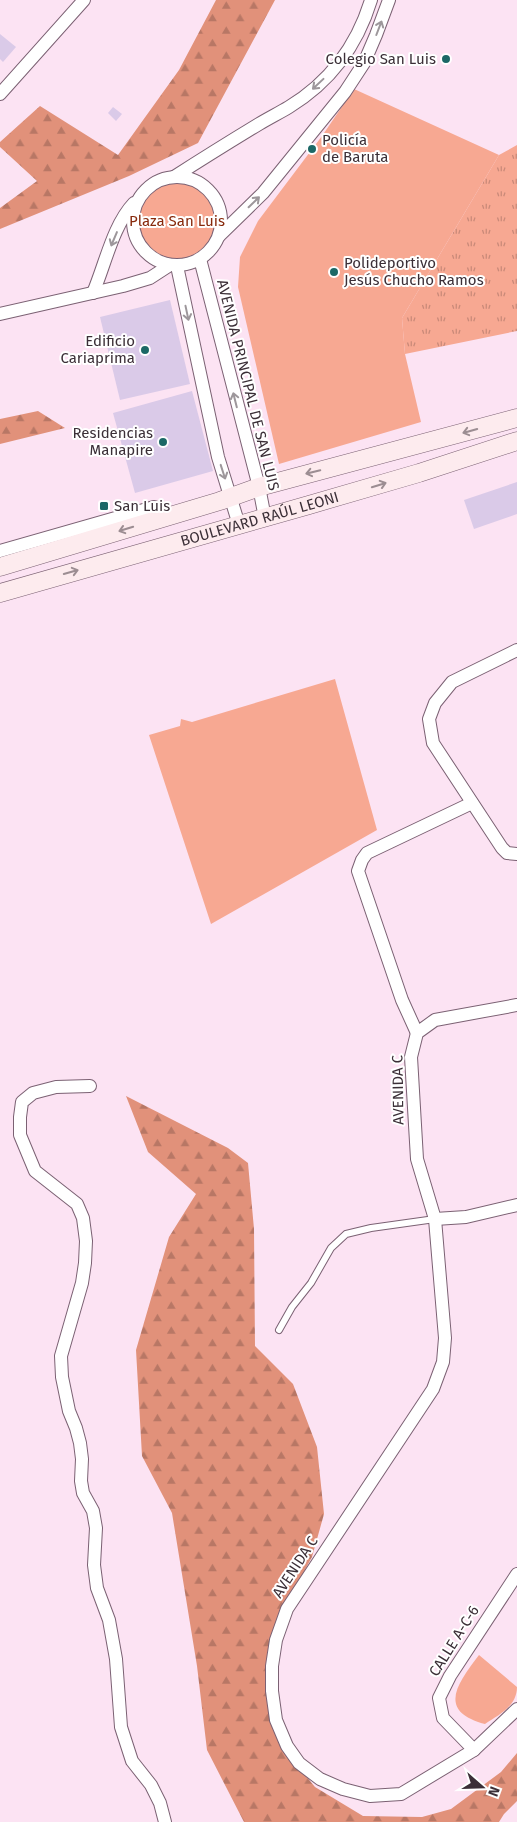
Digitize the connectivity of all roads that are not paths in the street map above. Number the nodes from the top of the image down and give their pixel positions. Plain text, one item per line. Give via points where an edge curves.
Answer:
1 (84, 0) edge
2 (371, 0) edge
3 (389, 0) edge
4 (0, 94) edge
5 (174, 177) junction
6 (140, 198) junction
7 (219, 236) junction
8 (200, 260) junction
9 (174, 266) junction
10 (93, 293) junction
11 (0, 314) edge
12 (517, 418) edge
13 (517, 441) edge
14 (258, 487) junction
15 (231, 497) junction
16 (173, 515) junction
17 (265, 518) junction
18 (239, 525) junction
19 (0, 551) edge
20 (0, 567) edge
21 (0, 593) edge
22 (517, 650) edge
23 (472, 803) junction
24 (517, 854) edge
25 (517, 1005) edge
26 (417, 1033) junction
27 (90, 1086) dead end
28 (517, 1206) edge
29 (436, 1219) junction
30 (279, 1330) dead end
31 (517, 1574) edge
32 (517, 1709) edge
33 (474, 1750) junction
34 (165, 1822) edge

1 - 4 street
2 -> 5 street via 365,21 350,48 318,83 290,106
7 -> 3 street via 263,193 344,92 368,56
5 - 6 street via 154,183
5 - 7 street via 202,184 215,198 221,216
6 - 9 street via 133,223 137,240 154,259
6 -> 10 street via 125,215
7 - 8 street via 212,249
8 - 9 street
14 -> 8 street, AVENIDA PRINCIPAL DE SAN LUIS
9 - 10 street via 150,278
9 -> 15 street via 218,456
10 - 11 street
12 -> 14 main road, BOULEVARD RAÚL LEONI
17 -> 13 main road, BOULEVARD RAÚL LEONI
14 - 15 main road, BOULEVARD RAÚL LEONI
14 - 17 street, AVENIDA PRINCIPAL DE SAN LUIS
15 - 16 main road, BOULEVARD RAÚL LEONI
15 - 18 street
16 - 19 street via 154,507
16 -> 20 main road, BOULEVARD RAÚL LEONI
17 - 18 main road, BOULEVARD RAÚL LEONI
21 -> 18 main road, BOULEVARD RAÚL LEONI
22 - 23 street via 452,682 435,703 429,719 433,743
23 - 24 street via 507,854
23 - 26 street via 367,853 358,871 402,1000
25 - 26 street via 436,1020
26 - 29 street, AVENIDA C via 410,1057 417,1159
27 - 34 street via 56,1087 33,1093 22,1102 20,1135 35,1171 77,1204 83,1218 86,1263 62,1356 62,1377 68,1411 80,1444 82,1487 93,1511 96,1528 94,1565 116,1659 121,1727 132,1761 151,1785
28 - 29 street via 466,1217
29 - 30 lane via 346,1234 331,1248
29 - 33 street, AVENIDA C via 445,1328 443,1362 433,1389 286,1609 276,1640 272,1691 276,1720 286,1746 299,1763 320,1779 343,1789 370,1796 401,1794
31 - 33 street, CALLE A-C-6 via 439,1698 443,1718
32 - 33 street, AVENIDA C

